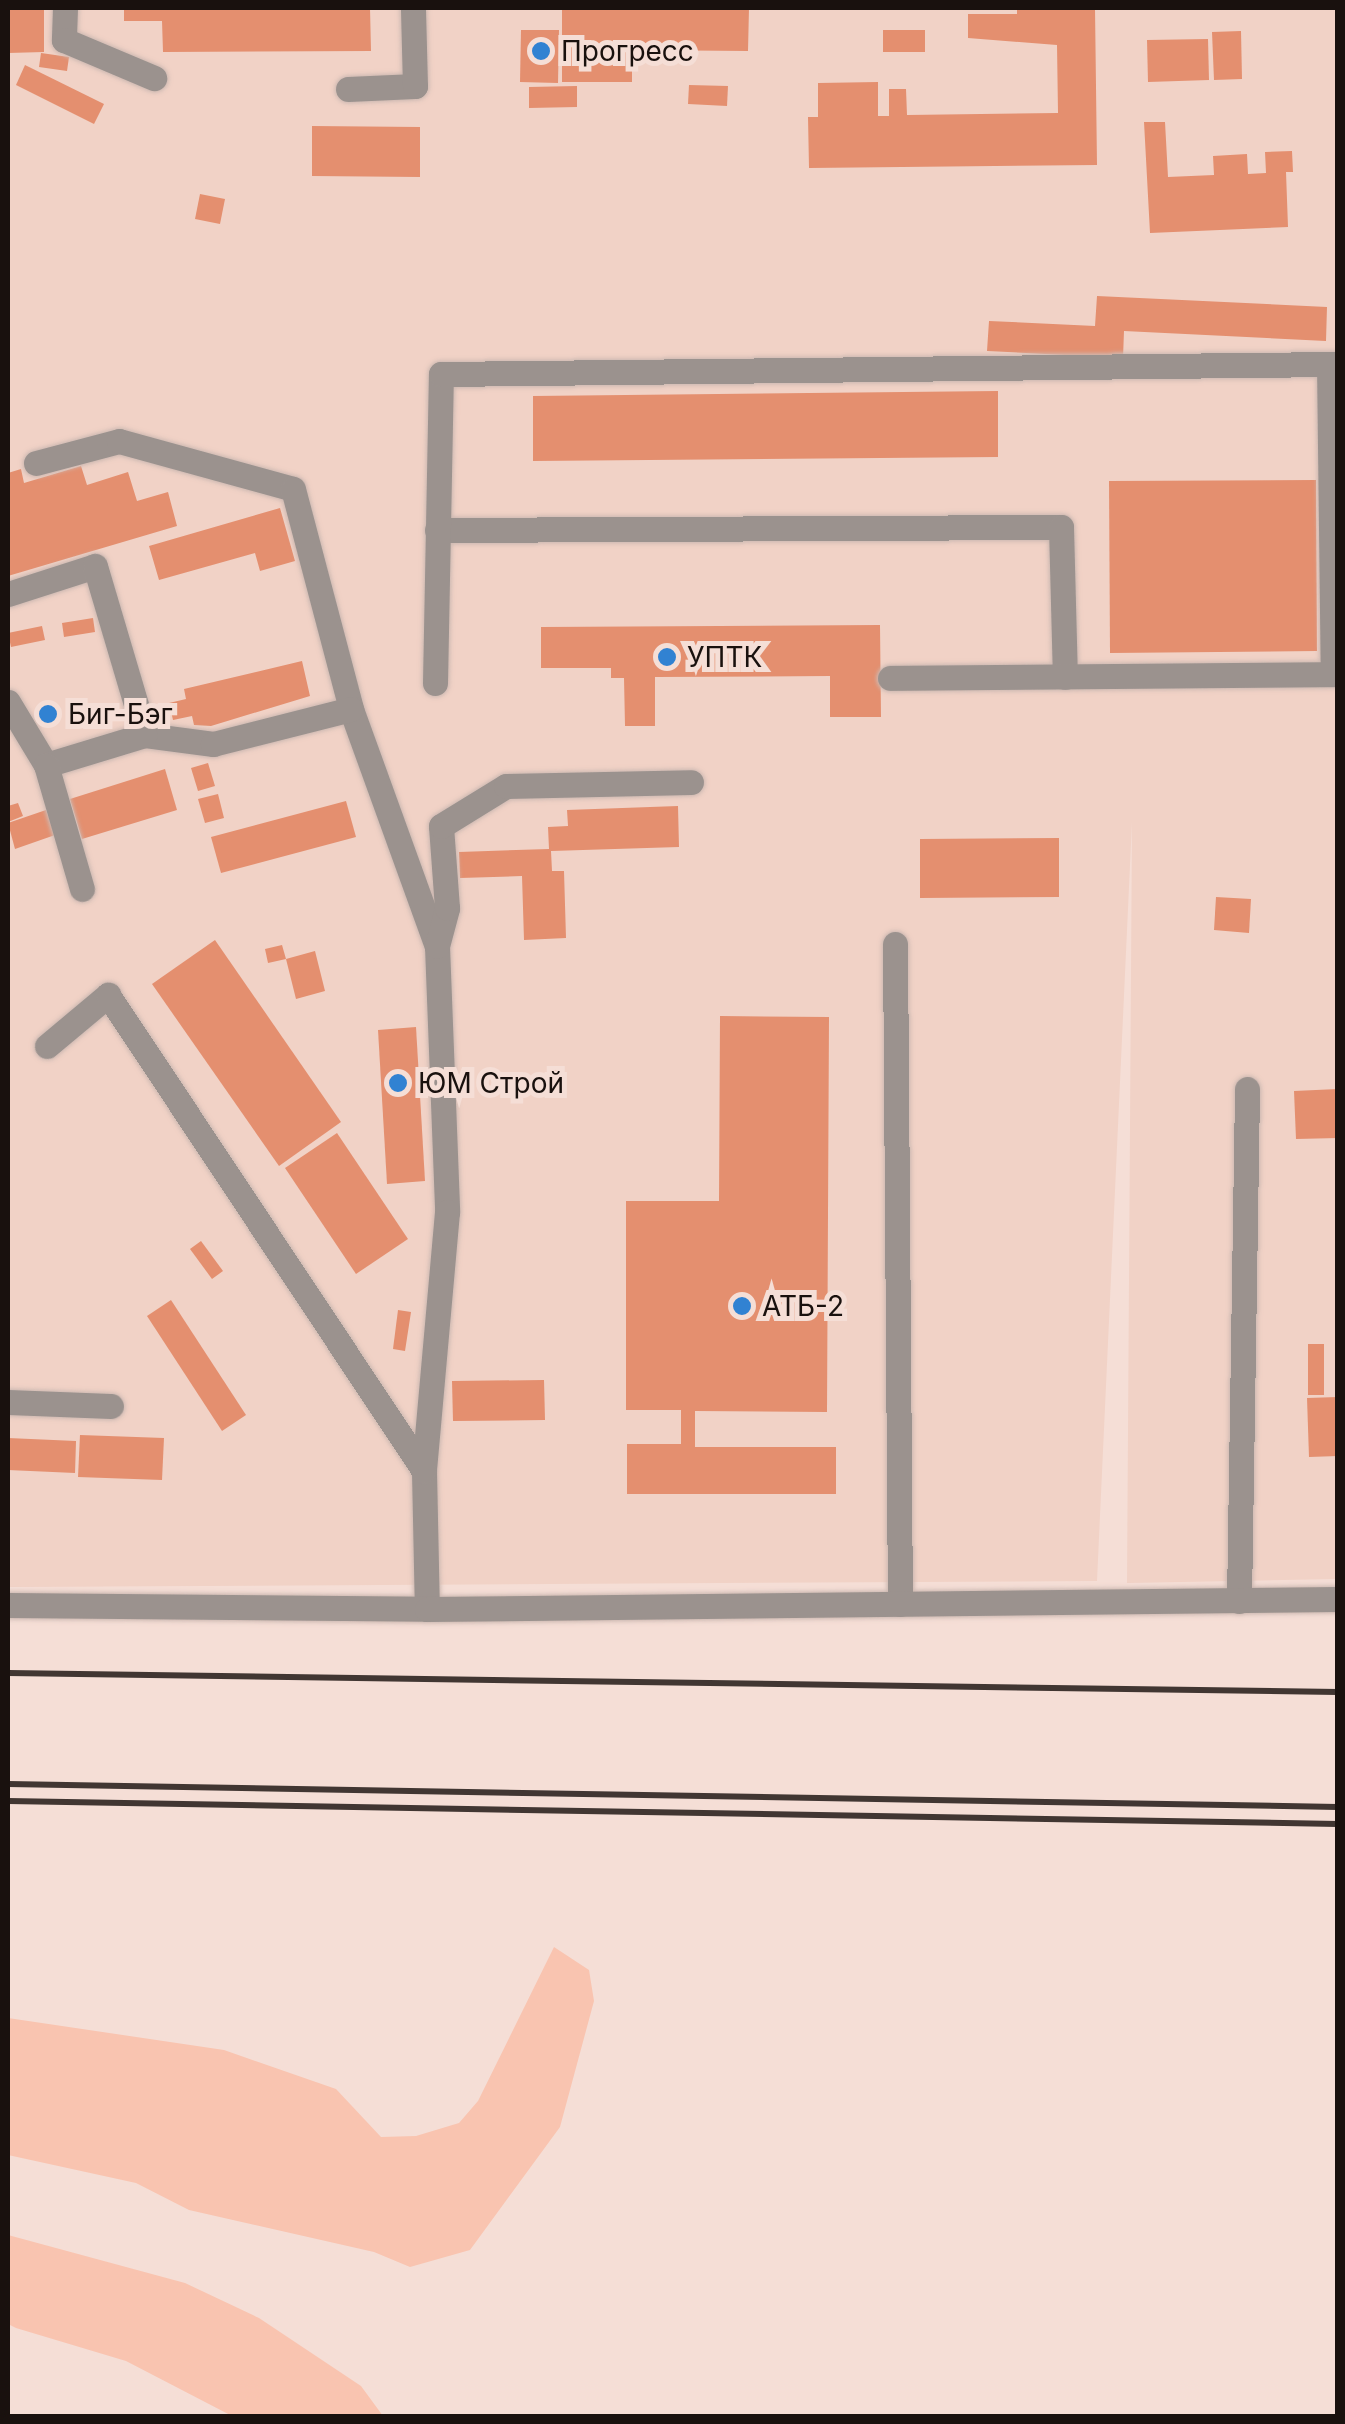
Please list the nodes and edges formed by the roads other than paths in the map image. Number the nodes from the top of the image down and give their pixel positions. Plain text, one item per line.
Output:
1 (65, 8) edge
2 (413, 8) edge
3 (154, 78) dead end
4 (348, 89) dead end
5 (1333, 364) edge
6 (36, 462) dead end
7 (437, 530) junction
8 (8, 594) edge
9 (1335, 674) edge
10 (1065, 677) junction
11 (890, 678) dead end
12 (436, 684) dead end
13 (8, 702) edge
14 (351, 710) junction
15 (145, 735) junction
16 (46, 764) junction
17 (691, 782) dead end
18 (82, 889) dead end
19 (895, 944) dead end
20 (437, 946) junction
21 (47, 1046) dead end
22 (1247, 1089) dead end
23 (8, 1402) edge
24 (111, 1406) dead end
25 (424, 1471) junction
26 (1239, 1600) junction
27 (1338, 1600) edge
28 (900, 1604) junction
29 (8, 1605) edge
30 (427, 1608) junction

1 - 3 street
2 - 4 street
5 - 7 street
5 - 9 street
6 - 14 street
7 - 10 street
7 - 12 street
8 - 15 street
9 - 10 street
10 - 11 street
13 - 16 street
14 - 15 street
14 - 20 street
15 - 16 street
16 - 18 street
17 - 20 street
19 - 28 street
20 - 25 street
21 - 25 street
22 - 26 street
23 - 24 street
25 - 30 street
26 - 27 street
26 - 28 street
28 - 30 street
29 - 30 street

